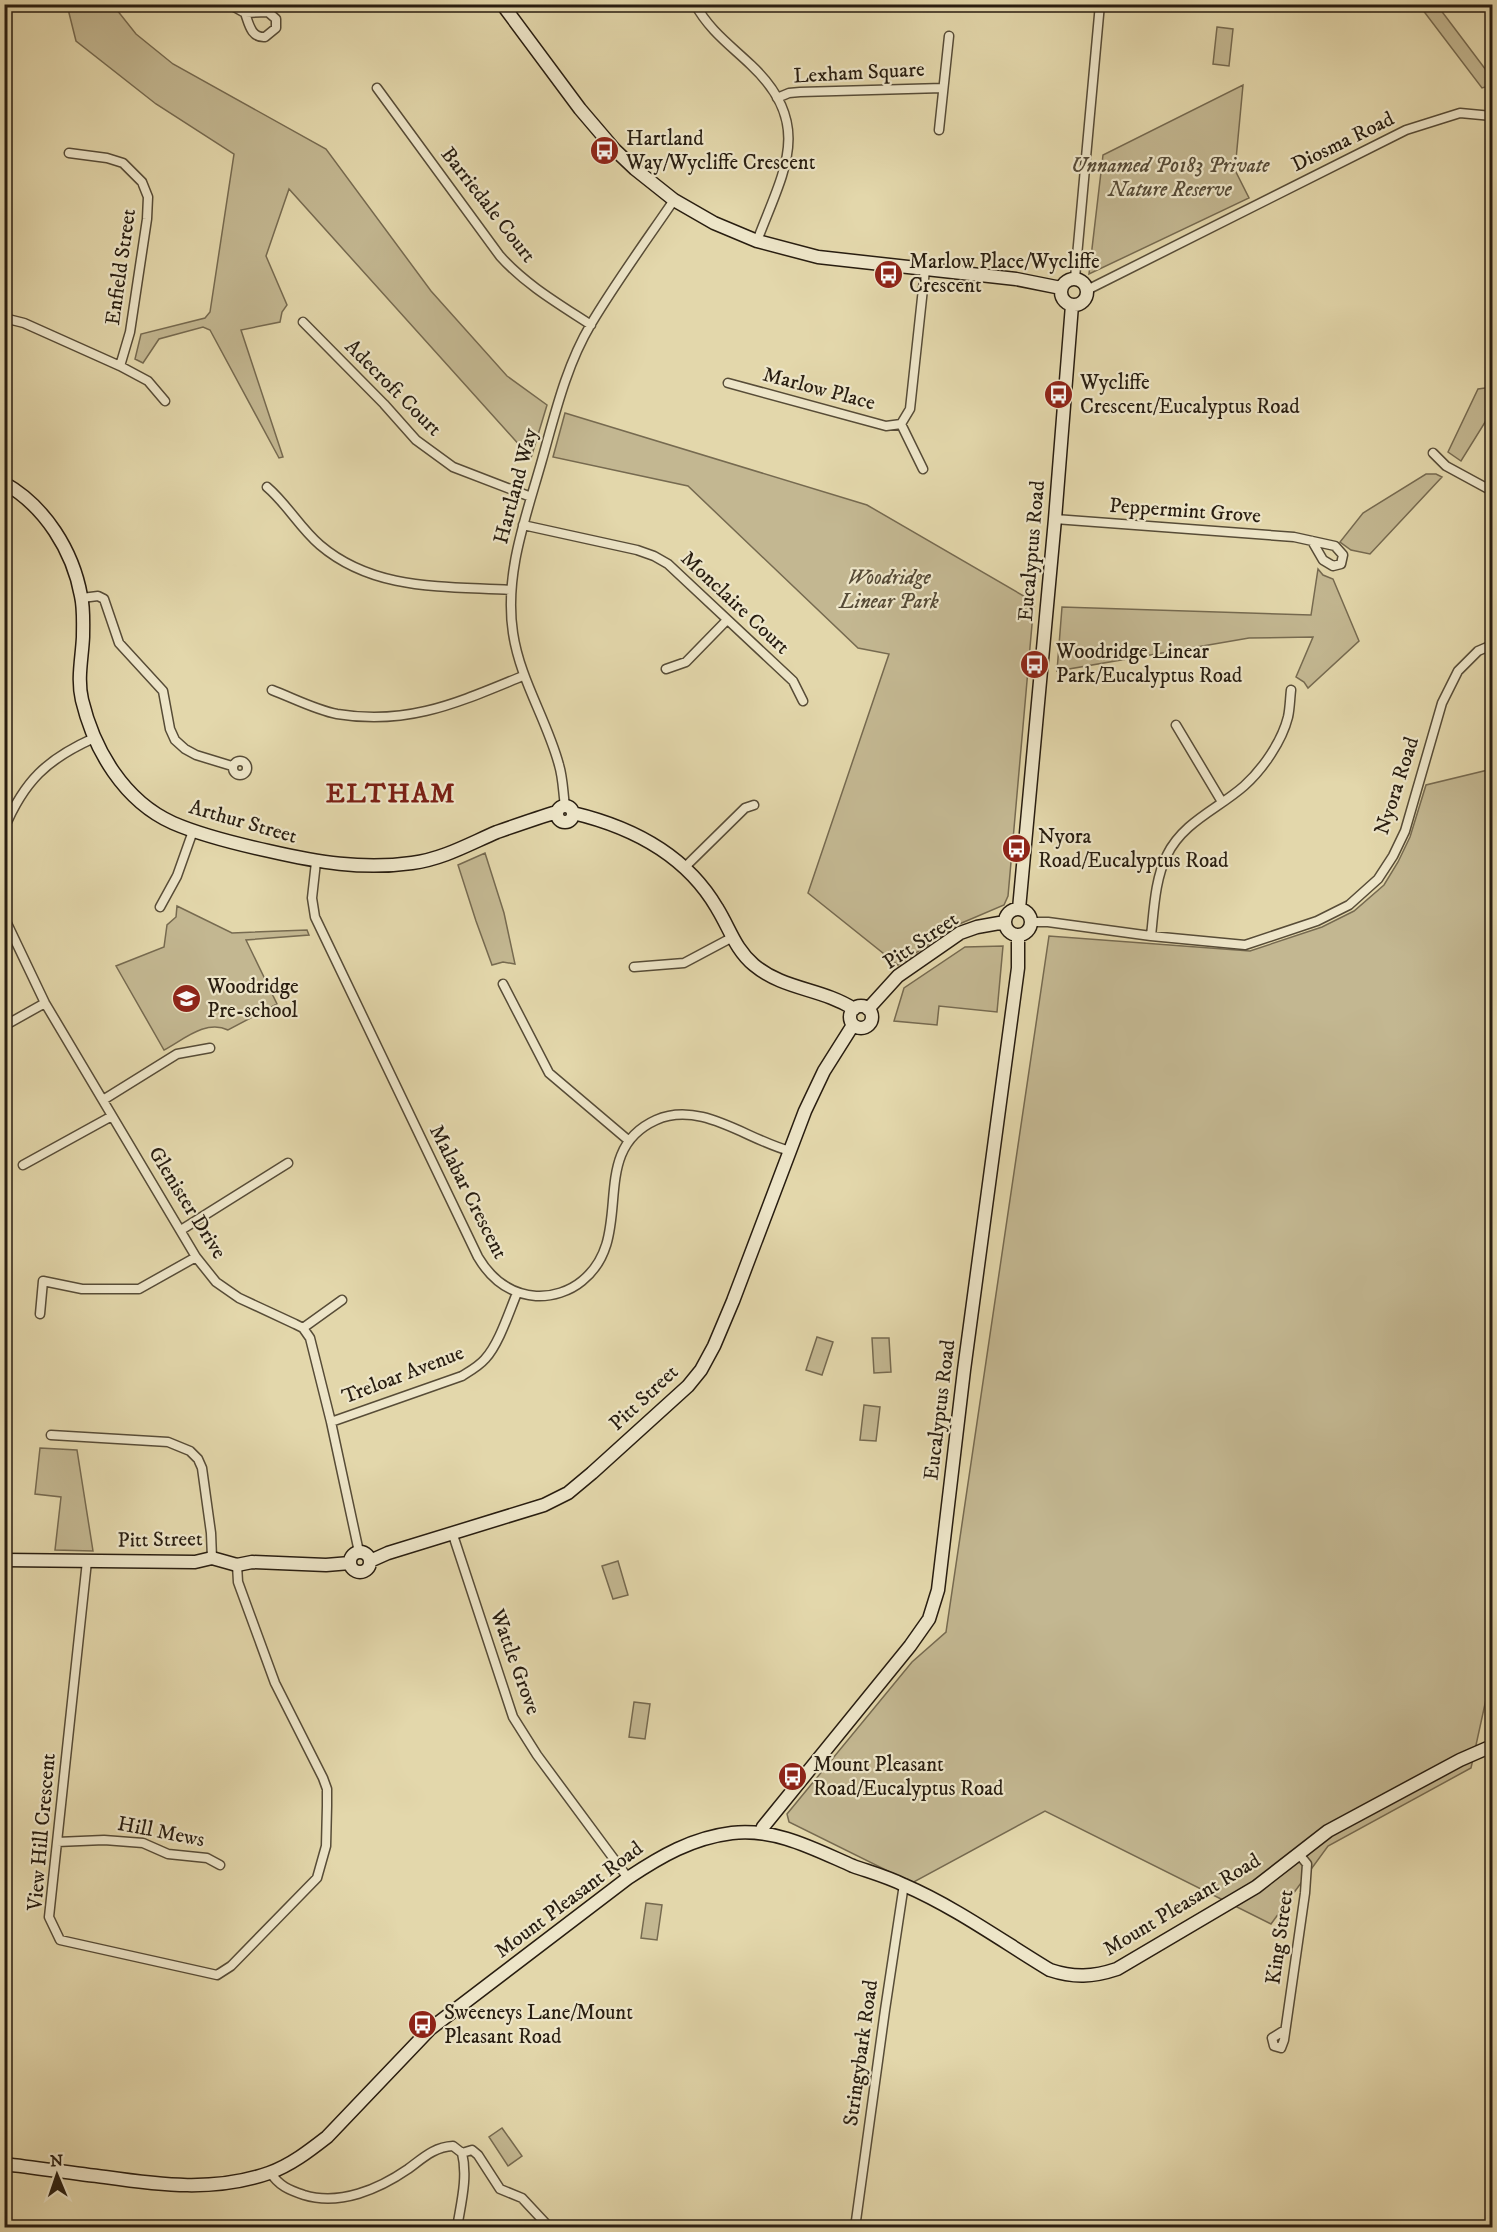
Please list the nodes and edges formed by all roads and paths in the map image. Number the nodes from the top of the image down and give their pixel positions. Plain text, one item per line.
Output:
1 (229, 4) edge
2 (502, 4) edge
3 (695, 4) edge
4 (1100, 4) edge
5 (245, 13) dead end
6 (949, 36) dead end
7 (377, 88) dead end
8 (944, 88) junction
9 (777, 98) junction
10 (1492, 116) edge
11 (939, 130) dead end
12 (69, 153) dead end
13 (674, 200) junction
14 (757, 241) junction
15 (925, 270) junction
16 (1075, 278) junction
17 (1061, 288) junction
18 (1087, 290) junction
19 (1072, 305) junction
20 (4, 318) edge
21 (303, 322) dead end
22 (591, 325) junction
23 (120, 366) junction
24 (728, 383) dead end
25 (165, 401) dead end
26 (901, 424) junction
27 (1433, 453) dead end
28 (923, 469) dead end
29 (4, 483) edge
30 (267, 488) dead end
31 (1492, 491) edge
32 (531, 497) junction
33 (1055, 519) junction
34 (523, 525) junction
35 (1312, 541) dead end
36 (510, 590) junction
37 (82, 598) junction
38 (727, 620) junction
39 (1492, 645) edge
40 (666, 669) dead end
41 (523, 676) junction
42 (272, 690) dead end
43 (1291, 690) dead end
44 (803, 701) dead end
45 (1176, 725) dead end
46 (94, 738) junction
47 (232, 765) dead end
48 (1222, 802) junction
49 (754, 805) dead end
50 (565, 814) junction
51 (4, 829) edge
52 (193, 831) junction
53 (316, 862) junction
54 (685, 867) junction
55 (160, 907) dead end
56 (1019, 909) junction
57 (4, 917) edge
58 (1005, 922) junction
59 (1032, 922) junction
60 (1018, 935) junction
61 (1151, 936) junction
62 (731, 938) junction
63 (634, 967) dead end
64 (503, 984) dead end
65 (45, 1003) junction
66 (854, 1009) junction
67 (868, 1009) junction
68 (853, 1025) junction
69 (4, 1026) edge
70 (210, 1048) dead end
71 (103, 1100) junction
72 (112, 1116) junction
73 (628, 1140) junction
74 (790, 1151) junction
75 (288, 1162) dead end
76 (23, 1165) dead end
77 (181, 1230) junction
78 (196, 1257) junction
79 (517, 1293) junction
80 (342, 1300) dead end
81 (40, 1314) dead end
82 (303, 1328) junction
83 (331, 1422) junction
84 (51, 1435) dead end
85 (453, 1535) junction
86 (359, 1552) junction
87 (212, 1558) junction
88 (4, 1560) edge
89 (87, 1561) junction
90 (370, 1561) junction
91 (350, 1563) junction
92 (237, 1565) junction
93 (1492, 1746) edge
94 (761, 1833) junction
95 (57, 1842) junction
96 (1298, 1853) junction
97 (220, 1865) dead end
98 (628, 1878) junction
99 (904, 1884) junction
100 (1285, 2030) dead end
101 (462, 2153) junction
102 (4, 2164) edge
103 (270, 2172) junction
104 (457, 2228) edge
105 (550, 2228) edge
106 (855, 2228) edge

1 - 5 street
2 - 13 street
3 - 9 street
4 - 16 street
6 - 8 street, Lexham Square
7 - 22 street, Barriedale Court
8 - 9 street, Lexham Square
8 - 11 street, Lexham Square
9 - 14 street
10 - 18 street, Diosma Road
12 - 23 street, Enfield Street
13 - 14 street
13 - 22 street, Hartland Way
14 - 15 street
15 - 17 street
15 - 26 street, Marlow Place
16 - 17 street
16 - 18 street
17 - 19 street
18 - 19 street
19 - 33 street, Eucalyptus Road
20 - 23 street
21 - 32 street, Adecroft Court
22 - 32 street, Hartland Way
23 - 25 street
24 - 26 street, Marlow Place
26 - 28 street, Marlow Place
27 - 31 street
29 - 37 street, Arthur Street
30 - 36 street
32 - 34 street, Hartland Way
33 - 35 street, Peppermint Grove
33 - 56 street, Eucalyptus Road
34 - 36 street, Hartland Way
34 - 38 street, Monclaire Court
36 - 41 street, Hartland Way
37 - 46 street, Arthur Street
37 - 47 street
38 - 40 street
38 - 44 street, Monclaire Court
39 - 61 street, Nyora Road
41 - 42 street
41 - 50 street, Hartland Way
43 - 48 street
45 - 48 street
46 - 51 street
46 - 52 street, Arthur Street
48 - 61 street
49 - 54 street
50 - 53 street, Arthur Street
50 - 54 street, Arthur Street
52 - 53 street, Arthur Street
52 - 55 street
53 - 79 street, Malabar Crescent
54 - 62 street, Arthur Street
56 - 58 street
56 - 59 street
57 - 65 street, Glenister Drive
58 - 60 street
58 - 67 street, Pitt Street
59 - 60 street
59 - 61 street, Nyora Road
60 - 94 street, Eucalyptus Road
62 - 63 street
62 - 66 street, Arthur Street
64 - 73 street
65 - 69 street
65 - 71 street, Glenister Drive
66 - 67 street
66 - 68 street
67 - 68 street
68 - 74 street, Pitt Street
70 - 71 street
71 - 72 street, Glenister Drive
72 - 76 street
72 - 77 street, Glenister Drive
73 - 74 street
73 - 79 street
74 - 85 street, Pitt Street
75 - 77 street
77 - 78 street, Glenister Drive
78 - 81 street
78 - 82 street, Glenister Drive
79 - 83 street, Treloar Avenue
80 - 82 street
82 - 83 street
83 - 86 street
84 - 87 street
85 - 90 street, Pitt Street
85 - 98 street, Wattle Grove
86 - 90 street
86 - 91 street
87 - 89 street, Pitt Street
87 - 92 street, Pitt Street
88 - 89 street, Pitt Street
89 - 95 street, View Hill Crescent
90 - 91 street
91 - 92 street, Pitt Street
92 - 95 street, View Hill Crescent
93 - 96 street, Mount Pleasant Road
94 - 98 street, Mount Pleasant Road
94 - 99 street, Mount Pleasant Road
95 - 97 street, Hill Mews
96 - 99 street, Mount Pleasant Road
96 - 100 street, King Street
98 - 103 street, Mount Pleasant Road
99 - 106 street, Stringybark Road
101 - 103 street
101 - 104 street
101 - 105 street
102 - 103 street, Mount Pleasant Road

